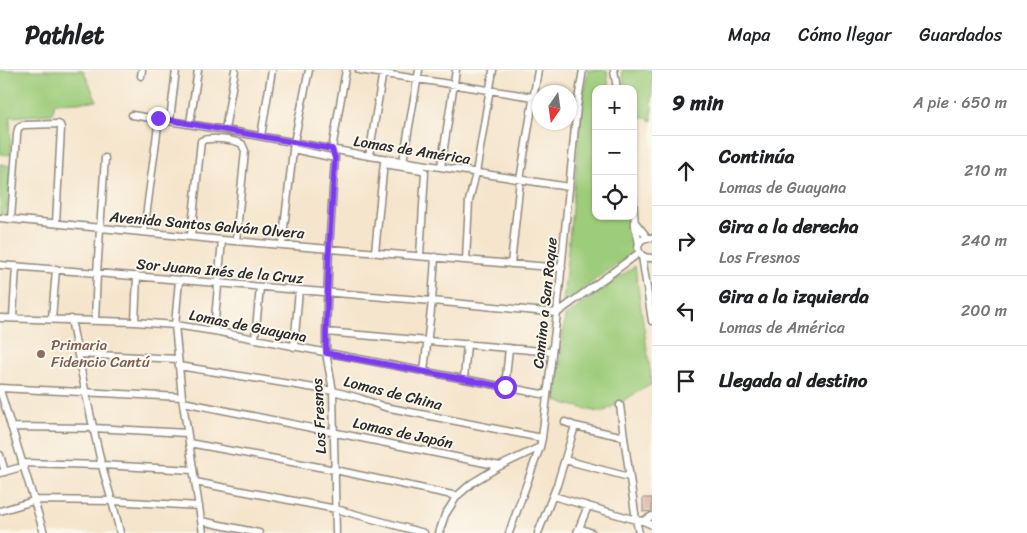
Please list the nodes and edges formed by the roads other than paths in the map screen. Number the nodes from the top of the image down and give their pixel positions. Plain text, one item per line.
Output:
1 (176, 70) edge
2 (198, 70) edge
3 (235, 70) edge
4 (272, 70) edge
5 (309, 70) edge
6 (346, 70) edge
7 (359, 70) edge
8 (419, 70) edge
9 (456, 70) edge
10 (493, 70) edge
11 (538, 70) edge
12 (582, 70) edge
13 (614, 70) edge
14 (383, 72) edge
15 (418, 79) junction
16 (454, 85) junction
17 (537, 85) edge
18 (616, 85) edge
19 (490, 90) junction
20 (532, 97) edge
21 (577, 106) edge
22 (132, 115) dead end
23 (158, 118) junction
24 (170, 120) junction
25 (532, 122) edge
26 (190, 124) junction
27 (225, 130) junction
28 (575, 130) edge
29 (261, 136) junction
30 (293, 146) junction
31 (332, 149) junction
32 (369, 156) junction
33 (105, 158) dead end
34 (335, 158) junction
35 (384, 161) junction
36 (403, 161) junction
37 (442, 167) junction
38 (476, 173) junction
39 (520, 180) junction
40 (569, 187) junction
41 (0, 218) edge
42 (11, 219) junction
43 (636, 222) joint
44 (56, 223) junction
45 (100, 228) junction
46 (144, 232) junction
47 (191, 236) junction
48 (650, 237) edge
49 (222, 240) junction
50 (236, 241) junction
51 (639, 244) junction
52 (282, 245) junction
53 (329, 249) junction
54 (375, 252) junction
55 (641, 254) junction
56 (420, 256) junction
57 (434, 257) junction
58 (652, 258) edge
59 (466, 260) junction
60 (0, 264) edge
61 (511, 264) junction
62 (16, 266) junction
63 (562, 268) junction
64 (56, 269) junction
65 (97, 273) junction
66 (137, 276) junction
67 (178, 280) junction
68 (218, 283) junction
69 (260, 287) junction
70 (299, 290) junction
71 (328, 293) junction
72 (432, 301) junction
73 (557, 312) junction
74 (13, 317) junction
75 (0, 318) edge
76 (52, 319) junction
77 (71, 320) junction
78 (94, 320) junction
79 (652, 321) edge
80 (135, 322) junction
81 (175, 325) junction
82 (214, 331) junction
83 (326, 332) junction
84 (255, 339) junction
85 (428, 341) junction
86 (467, 344) junction
87 (294, 347) junction
88 (509, 348) junction
89 (552, 352) junction
90 (326, 353) junction
91 (78, 354) junction
92 (179, 362) junction
93 (424, 372) junction
94 (464, 379) junction
95 (505, 387) junction
96 (0, 389) edge
97 (333, 391) junction
98 (85, 392) junction
99 (547, 395) junction
100 (182, 400) junction
101 (620, 405) dead end
102 (565, 422) dead end
103 (576, 426) junction
104 (11, 427) junction
105 (93, 428) junction
106 (334, 432) junction
107 (187, 433) junction
108 (624, 437) junction
109 (542, 438) junction
110 (189, 443) junction
111 (540, 447) junction
112 (0, 455) edge
113 (565, 460) junction
114 (20, 465) junction
115 (102, 465) junction
116 (500, 466) junction
117 (193, 470) junction
118 (335, 470) junction
119 (2, 472) edge
120 (629, 477) junction
121 (195, 482) junction
122 (457, 496) junction
123 (553, 496) junction
124 (32, 501) junction
125 (113, 501) junction
126 (199, 506) junction
127 (588, 506) junction
128 (336, 509) junction
129 (0, 511) edge
130 (652, 516) edge
131 (636, 520) junction
132 (643, 520) junction
133 (201, 521) junction
134 (652, 525) edge
135 (578, 531) edge
136 (44, 533) edge
137 (120, 533) edge
138 (203, 533) edge
139 (259, 533) edge
140 (336, 533) edge
141 (424, 533) edge
142 (439, 533) edge
143 (509, 533) edge
144 (538, 533) edge
145 (592, 533) edge
146 (640, 533) edge

1 - 24 street
2 - 26 street
3 - 27 street
4 - 29 street
5 - 30 street
6 - 31 street
7 - 14 street
8 - 15 street
9 - 16 street
10 - 19 street
11 - 17 street
12 - 21 street, Camino a San Roque
13 - 18 street
14 - 15 street
14 - 32 street
15 - 16 street
15 - 36 street
16 - 19 street
16 - 37 street
19 - 20 street
19 - 38 street
22 - 23 street, Lomas de América
23 - 24 street, Lomas de América
23 - 46 street
24 - 26 street, Lomas de América
25 - 39 street
26 - 27 street, Lomas de América
27 - 29 street, Lomas de América
28 - 40 street, Camino a San Roque
29 - 30 street, Lomas de América
30 - 31 street, Lomas de América
30 - 34 street
30 - 52 street
31 - 32 street, Lomas de América
31 - 34 street, Los Fresnos
32 - 35 street, Lomas de América
33 - 45 street
34 - 53 street, Los Fresnos
35 - 36 street, Lomas de América
35 - 54 street
35 - 56 street
36 - 37 street, Lomas de América
37 - 38 street, Lomas de América
38 - 39 street, Lomas de América
38 - 59 street
39 - 40 street, Lomas de América
39 - 61 street
40 - 63 street, Camino a San Roque
41 - 42 street, Avenida Santos Galván Olvera
42 - 44 street, Avenida Santos Galván Olvera
42 - 44 street
43 - 48 street
43 - 51 street
44 - 45 street, Avenida Santos Galván Olvera
45 - 46 street, Avenida Santos Galván Olvera
45 - 65 street
46 - 47 street, Avenida Santos Galván Olvera
47 - 49 street, Avenida Santos Galván Olvera
47 - 50 street
48 - 51 street
49 - 50 street, Avenida Santos Galván Olvera
49 - 68 street
50 - 52 street, Avenida Santos Galván Olvera
51 - 55 street
52 - 53 street, Avenida Santos Galván Olvera
53 - 54 street, Avenida Santos Galván Olvera
53 - 71 street, Los Fresnos
54 - 56 street, Avenida Santos Galván Olvera
55 - 58 street
55 - 73 street
55 - 79 street
56 - 57 street, Avenida Santos Galván Olvera
57 - 59 street, Avenida Santos Galván Olvera
57 - 72 street
59 - 61 street, Avenida Santos Galván Olvera
60 - 62 street, Sor Juana Inés de la Cruz
61 - 63 street, Avenida Santos Galván Olvera
62 - 64 street, Sor Juana Inés de la Cruz
62 - 74 street
63 - 73 street, Camino a San Roque
64 - 65 street, Sor Juana Inés de la Cruz
64 - 76 street
65 - 66 street, Sor Juana Inés de la Cruz
65 - 78 street
66 - 67 street, Sor Juana Inés de la Cruz
66 - 80 street
67 - 68 street, Sor Juana Inés de la Cruz
67 - 81 street
68 - 69 street, Sor Juana Inés de la Cruz
68 - 82 street
69 - 70 street, Sor Juana Inés de la Cruz
69 - 84 street
70 - 71 street, Sor Juana Inés de la Cruz
70 - 87 street
71 - 72 street, Sor Juana Inés de la Cruz
71 - 83 street, Los Fresnos
72 - 73 street, Sor Juana Inés de la Cruz
72 - 85 street
73 - 89 street, Camino a San Roque
74 - 75 street, Lomas de Guayana
74 - 76 street, Lomas de Guayana
76 - 77 street, Lomas de Guayana
77 - 78 street, Lomas de Guayana
77 - 91 street
78 - 80 street, Lomas de Guayana
80 - 81 street, Lomas de Guayana
81 - 82 street, Lomas de Guayana
81 - 92 street
82 - 84 street, Lomas de Guayana
83 - 85 street
83 - 90 street, Los Fresnos
84 - 87 street, Lomas de Guayana
85 - 86 street
85 - 93 street
86 - 88 street
86 - 94 street
87 - 90 street, Lomas de Guayana
88 - 89 street
88 - 95 street
89 - 99 street, Camino a San Roque
90 - 93 street, Lomas de Guayana
90 - 97 street, Los Fresnos
91 - 92 street, Lomas de China
91 - 98 street
92 - 97 street, Lomas de China
92 - 100 street
93 - 94 street, Lomas de Guayana
94 - 95 street, Lomas de Guayana
95 - 99 street, Lomas de Guayana
96 - 98 street, Lomas de Japón
96 - 104 street
97 - 106 street, Los Fresnos
97 - 109 street, Lomas de China
98 - 100 street, Lomas de Japón
98 - 105 street
99 - 109 street, Camino a San Roque
100 - 106 street, Lomas de Japón
100 - 107 street
101 - 108 street
102 - 103 street
103 - 108 street
103 - 113 street
104 - 105 street
104 - 114 street
105 - 107 street
105 - 115 street
106 - 116 street, Lomas de Japón
106 - 118 street, Los Fresnos
107 - 110 street
108 - 120 street
109 - 111 street, Camino a San Roque
110 - 117 street
110 - 118 street
111 - 116 street
111 - 143 street, Camino a San Roque
112 - 119 street
113 - 120 street
113 - 123 street
114 - 115 street
114 - 119 street
114 - 124 street
115 - 117 street
115 - 125 street
116 - 122 street
117 - 121 street
118 - 122 street
118 - 128 street, Los Fresnos
120 - 131 street
121 - 126 street
121 - 128 street
122 - 142 street
123 - 127 street
123 - 144 street
124 - 125 street
124 - 129 street
124 - 136 street
125 - 126 street
125 - 137 street
126 - 133 street
127 - 131 street
127 - 135 street
128 - 140 street, Los Fresnos
128 - 141 street
130 - 132 street
131 - 132 street
131 - 146 street
132 - 134 street
133 - 138 street
133 - 139 street
135 - 145 street

